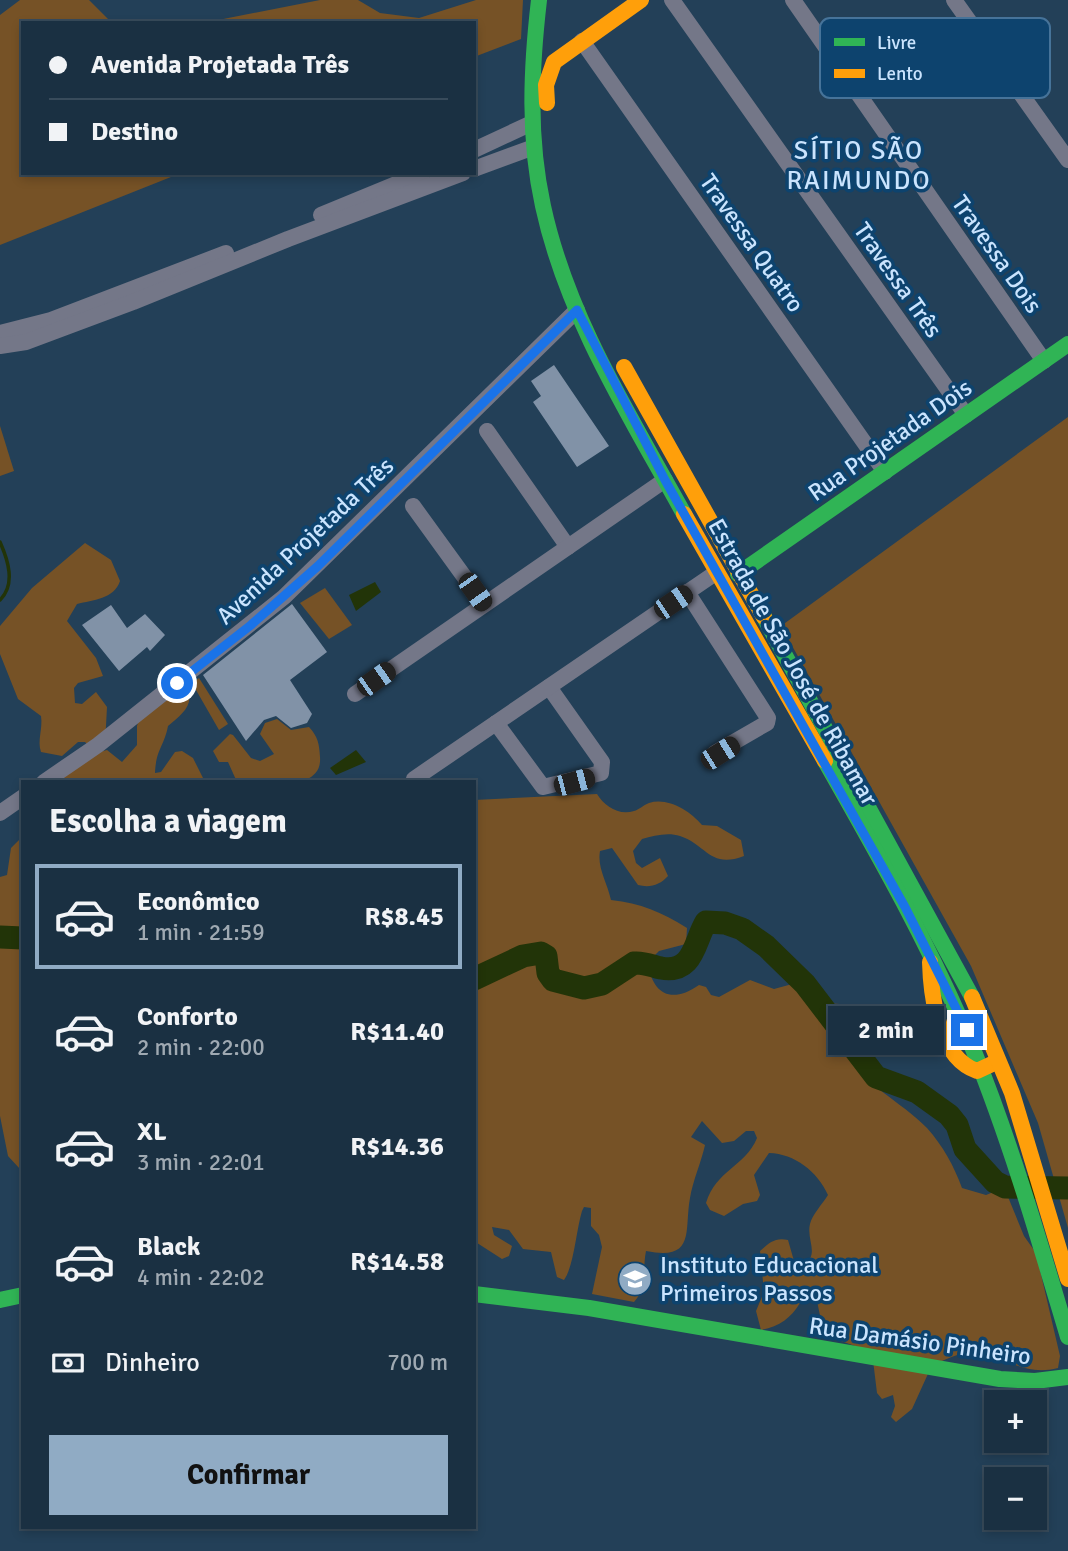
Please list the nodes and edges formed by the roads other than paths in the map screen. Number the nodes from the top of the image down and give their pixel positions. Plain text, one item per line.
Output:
1 (539, 0) edge
2 (552, 0) edge
3 (641, 0) edge
4 (672, 0) edge
5 (793, 0) edge
6 (954, 0) edge
7 (967, 18) edge
8 (820, 39) edge
9 (583, 41) junction
10 (566, 53) junction
11 (861, 98) edge
12 (1024, 98) edge
13 (532, 123) junction
14 (534, 147) junction
15 (476, 149) edge
16 (1068, 160) edge
17 (476, 168) edge
18 (450, 175) edge
19 (418, 180) edge
20 (155, 287) junction
21 (577, 310) junction
22 (604, 331) dead end
23 (0, 332) edge
24 (1068, 344) edge
25 (0, 346) edge
26 (616, 352) dead end
27 (1044, 361) junction
28 (966, 415) junction
29 (488, 431) dead end
30 (885, 472) junction
31 (665, 480) junction
32 (413, 506) dead end
33 (568, 547) junction
34 (717, 572) junction
35 (738, 574) junction
36 (687, 592) junction
37 (484, 604) junction
38 (549, 687) junction
39 (355, 694) dead end
40 (496, 723) junction
41 (715, 753) dead end
42 (414, 779) dead end
43 (47, 780) edge
44 (21, 798) edge
45 (0, 813) edge
46 (930, 954) junction
47 (997, 1058) junction
48 (984, 1070) junction
49 (1068, 1279) edge
50 (0, 1289) edge
51 (476, 1294) edge
52 (20, 1296) edge
53 (0, 1300) edge
54 (1068, 1337) edge
55 (1068, 1377) edge

1 - 13 main road, Estrada de São José de Ribamar
2 - 10 main road
3 - 9 main road
4 - 28 street, Travessa Três
5 - 8 street, Travessa Dois
6 - 7 street
9 - 10 main road
9 - 30 street, Travessa Quatro
10 - 22 main road
11 - 27 street, Travessa Dois
12 - 16 street
13 - 14 main road, Estrada de São José de Ribamar
13 - 15 street
14 - 17 street
14 - 21 main road, Estrada de São José de Ribamar
18 - 19 street
19 - 20 street
20 - 23 street
20 - 25 street
21 - 31 main road, Estrada de São José de Ribamar
21 - 43 street, Avenida Projetada Três
24 - 27 main road, Rua Projetada Dois
26 - 35 main road, Estrada de São José de Ribamar
27 - 28 main road, Rua Projetada Dois
28 - 30 main road, Rua Projetada Dois
29 - 33 street
30 - 35 main road, Rua Projetada Dois
31 - 33 street
31 - 34 main road, Estrada de São José de Ribamar
32 - 37 street
33 - 37 street
34 - 36 street
34 - 46 main road, Estrada de São José de Ribamar
35 - 47 main road, Estrada de São José de Ribamar
36 - 38 street
36 - 41 street
37 - 39 street
38 - 40 street
38 - 40 street
40 - 42 street
44 - 45 street
46 - 48 main road, Estrada de São José de Ribamar
46 - 48 main road
47 - 48 main road
47 - 49 main road, Estrada de São José de Ribamar
48 - 54 main road, Estrada de São José de Ribamar
50 - 52 street
51 - 55 main road, Rua Damásio Pinheiro
52 - 53 main road

